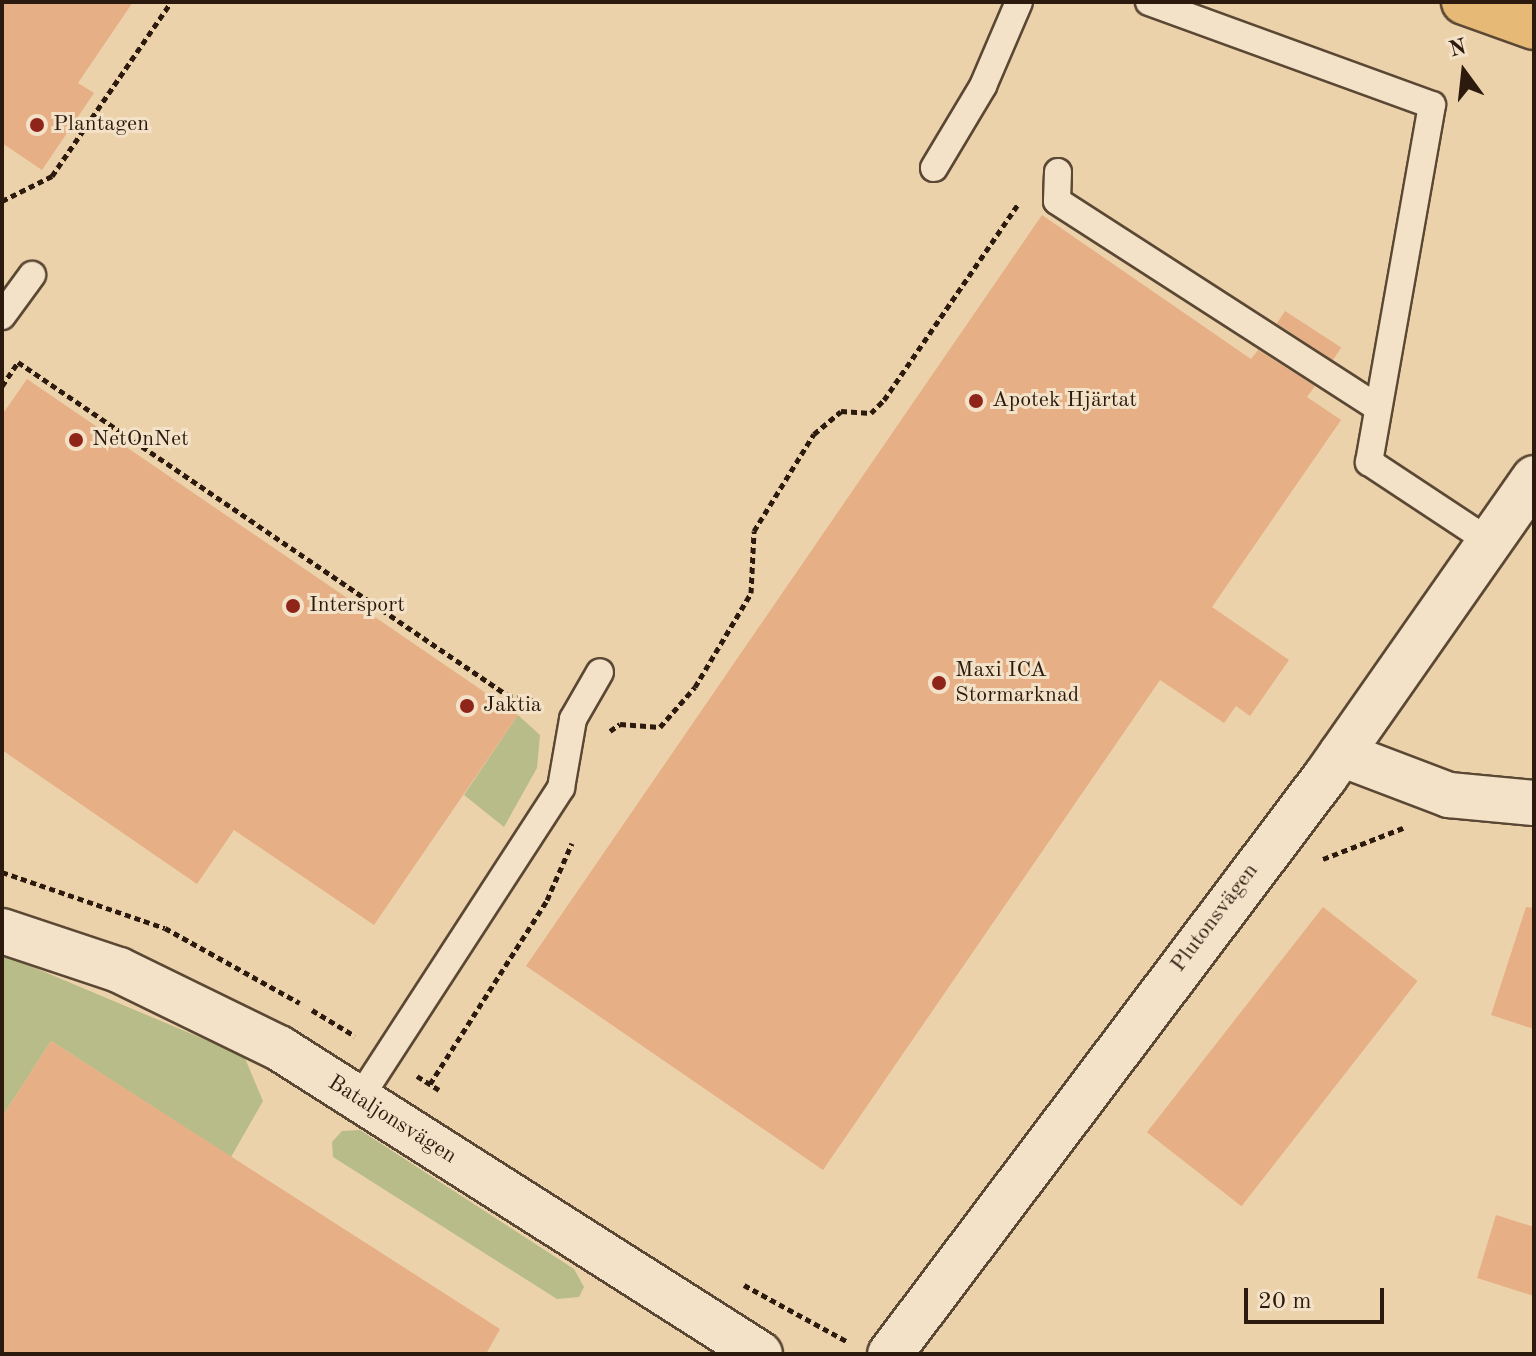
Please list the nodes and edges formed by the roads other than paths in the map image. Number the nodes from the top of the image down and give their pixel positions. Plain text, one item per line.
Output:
1 (1019, 2) edge
2 (1149, 2) edge
3 (1464, 2) edge
4 (1534, 27) edge
5 (934, 168) dead end
6 (1058, 172) road end
7 (32, 275) dead end
8 (2, 316) edge
9 (1378, 408) junction
10 (1534, 478) edge
11 (1490, 542) junction
12 (600, 672) dead end
13 (1341, 754) junction
14 (1534, 803) edge
15 (2, 931) edge
16 (359, 1099) junction
17 (760, 1354) edge
18 (890, 1354) edge

1 - 5 lane
2 - 9 lane
3 - 4 highway
6 - 9 lane
7 - 8 lane
9 - 11 lane
10 - 11 street, Plutonsvägen
11 - 13 street, Plutonsvägen
12 - 16 lane
13 - 14 street
13 - 18 street, Plutonsvägen
15 - 16 street, Bataljonsvägen
16 - 17 street, Bataljonsvägen

